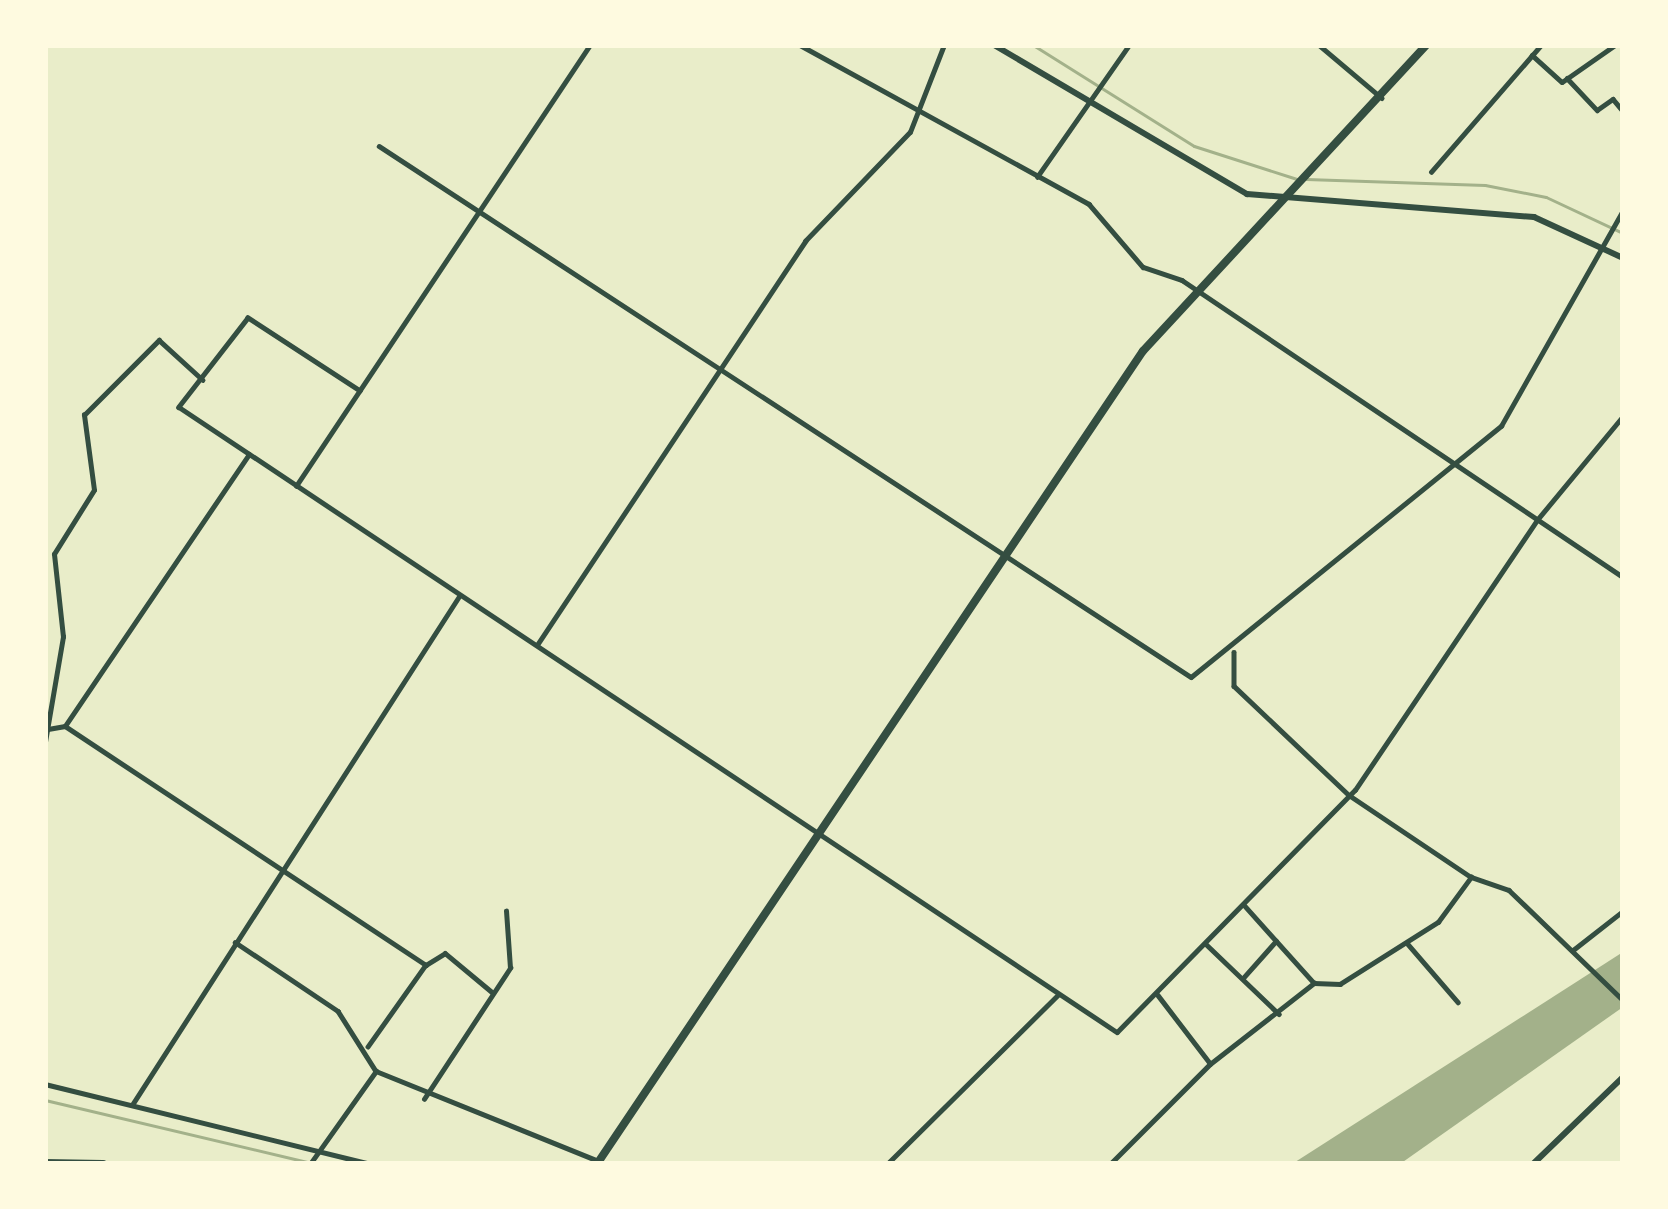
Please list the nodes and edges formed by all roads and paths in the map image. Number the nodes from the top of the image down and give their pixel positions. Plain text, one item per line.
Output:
1 (590, 45) edge
2 (800, 45) edge
3 (944, 45) edge
4 (994, 45) edge
5 (1129, 45) edge
6 (1319, 45) edge
7 (1426, 45) edge
8 (1541, 45) edge
9 (1616, 45) edge
10 (1532, 55) junction
11 (1568, 78) junction
12 (1382, 98) junction
13 (1088, 105) junction
14 (1623, 110) edge
15 (920, 116) junction
16 (379, 146) dead end
17 (1431, 172) dead end
18 (1037, 177) junction
19 (1291, 201) junction
20 (479, 211) junction
21 (1622, 213) edge
22 (1608, 247) junction
23 (1623, 259) edge
24 (1199, 293) junction
25 (721, 371) junction
26 (202, 380) junction
27 (360, 392) junction
28 (1623, 416) edge
29 (249, 454) junction
30 (1456, 466) junction
31 (296, 486) junction
32 (1537, 520) junction
33 (1005, 558) junction
34 (1623, 577) edge
35 (458, 598) junction
36 (537, 645) junction
37 (1234, 652) junction
38 (65, 726) junction
39 (48, 729) edge
40 (45, 742) edge
41 (1349, 795) junction
42 (821, 835) junction
43 (283, 869) junction
44 (1471, 877) junction
45 (1243, 904) junction
46 (506, 911) dead end
47 (1623, 911) edge
48 (1276, 941) junction
49 (235, 942) junction
50 (1407, 943) junction
51 (1207, 944) junction
52 (1573, 950) junction
53 (426, 964) junction
54 (1242, 979) junction
55 (1314, 983) junction
56 (492, 992) junction
57 (1059, 994) junction
58 (1157, 995) junction
59 (1623, 1000) edge
60 (1458, 1002) dead end
61 (1279, 1013) junction
62 (368, 1047) junction
63 (1210, 1064) junction
64 (376, 1071) junction
65 (1623, 1077) edge
66 (45, 1084) edge
67 (424, 1099) junction
68 (132, 1105) junction
69 (316, 1151) junction
70 (45, 1162) edge
71 (601, 1163) edge
72 (103, 1164) edge
73 (310, 1164) edge
74 (370, 1164) edge
75 (887, 1164) edge
76 (1110, 1164) edge
77 (1533, 1164) edge

1 - 20 street
2 - 15 street
3 - 15 street
4 - 13 street
5 - 13 street
6 - 12 street
7 - 12 main road
8 - 10 street
9 - 11 street
10 - 11 street
10 - 17 street
11 - 14 street
12 - 19 main road
13 - 18 street
13 - 19 street
15 - 18 street
15 - 25 street
16 - 20 street
18 - 24 street
19 - 22 street
19 - 24 main road
20 - 25 street
20 - 27 street
21 - 22 street
22 - 23 street
22 - 30 street
24 - 30 street
24 - 33 main road
25 - 33 street
25 - 36 street
26 - 27 street
26 - 29 street
26 - 39 street
27 - 31 street
28 - 32 street
29 - 31 street
29 - 38 street
30 - 32 street
30 - 37 street
31 - 35 street
32 - 34 street
32 - 41 street
33 - 37 street
33 - 42 main road
35 - 36 street
35 - 43 street
36 - 42 street
37 - 41 street
38 - 39 street
38 - 43 street
39 - 40 street
41 - 44 street
41 - 45 street
42 - 57 street
42 - 71 main road
43 - 49 street
43 - 53 street
44 - 50 street
44 - 52 street
45 - 48 street
45 - 51 street
46 - 56 street
47 - 52 street
48 - 54 street
48 - 55 street
49 - 62 street
49 - 68 street
50 - 55 street
50 - 60 street
51 - 54 street
51 - 58 street
52 - 59 street
53 - 56 street
53 - 62 street
54 - 61 street
55 - 61 street
56 - 67 street
57 - 58 street
57 - 75 street
58 - 63 street
61 - 63 street
62 - 64 street
63 - 76 street
64 - 67 street
64 - 69 street
65 - 77 street
66 - 68 street
67 - 71 street
68 - 69 street
69 - 73 street
69 - 74 street
70 - 72 main road

